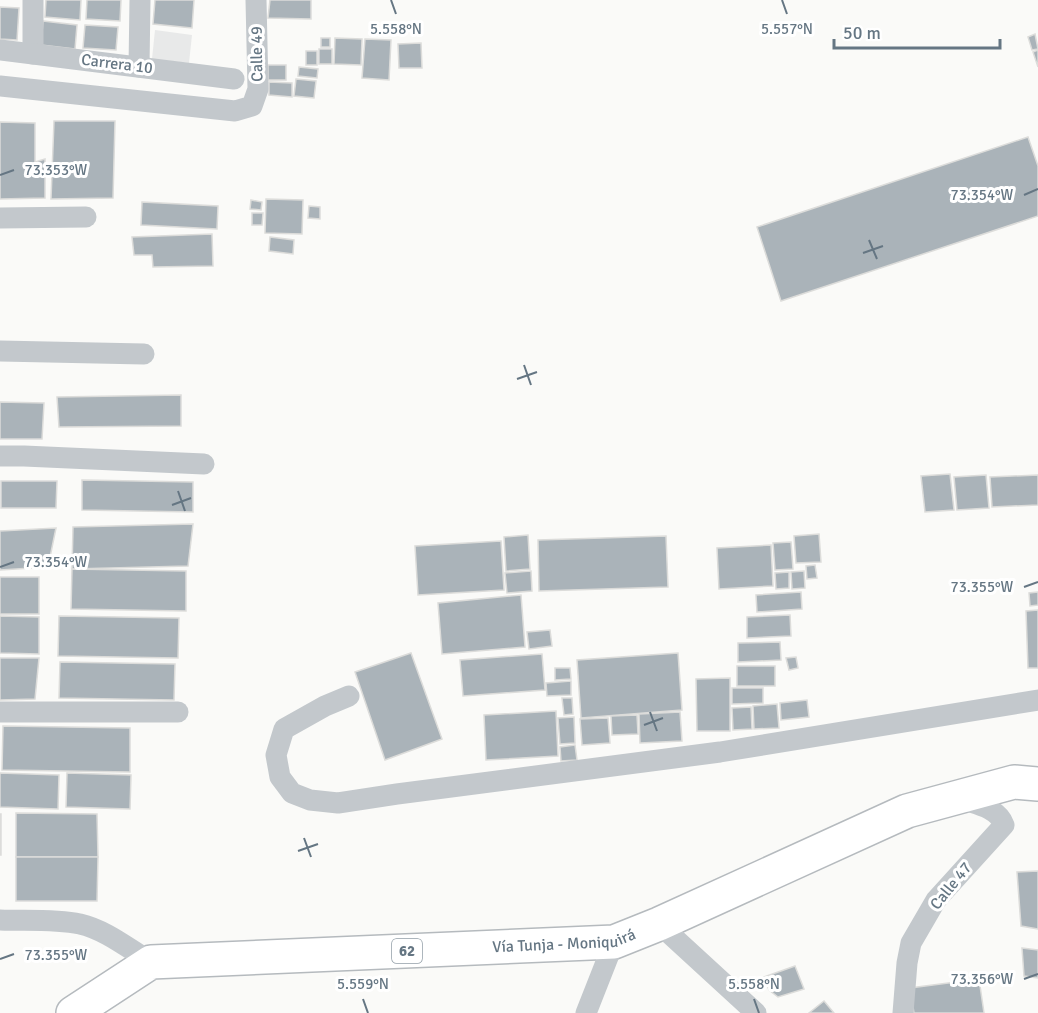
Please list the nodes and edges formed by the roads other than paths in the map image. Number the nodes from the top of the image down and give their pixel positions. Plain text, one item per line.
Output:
1 (33, 0) edge
2 (140, 0) edge
3 (256, 0) edge
4 (0, 50) edge
5 (33, 54) junction
6 (139, 67) junction
7 (234, 79) dead end
8 (0, 86) edge
9 (86, 217) dead end
10 (0, 218) edge
11 (0, 351) edge
12 (144, 354) dead end
13 (0, 456) edge
14 (204, 464) dead end
15 (349, 696) dead end
16 (1038, 700) edge
17 (0, 712) edge
18 (178, 712) dead end
19 (1038, 784) edge
20 (956, 798) junction
21 (0, 920) edge
22 (659, 924) junction
23 (614, 942) junction
24 (151, 962) junction
25 (73, 1013) edge
26 (586, 1013) edge
27 (756, 1013) edge
28 (903, 1013) edge

1 - 5 street
2 - 6 street
3 - 8 street, Calle 49
4 - 5 street, Carrera 10
5 - 6 street, Carrera 10
6 - 7 street, Carrera 10
9 - 10 street
11 - 12 street
13 - 14 street
15 - 16 street
17 - 18 street
19 - 20 main road, Vía Tunja - Moniquirá / 62
20 - 22 main road, Vía Tunja - Moniquirá / 62
20 - 28 street, Calle 47
21 - 24 street
22 - 23 main road, Vía Tunja - Moniquirá / 62
22 - 27 street
23 - 24 main road, Vía Tunja - Moniquirá / 62
23 - 26 street
24 - 25 main road

